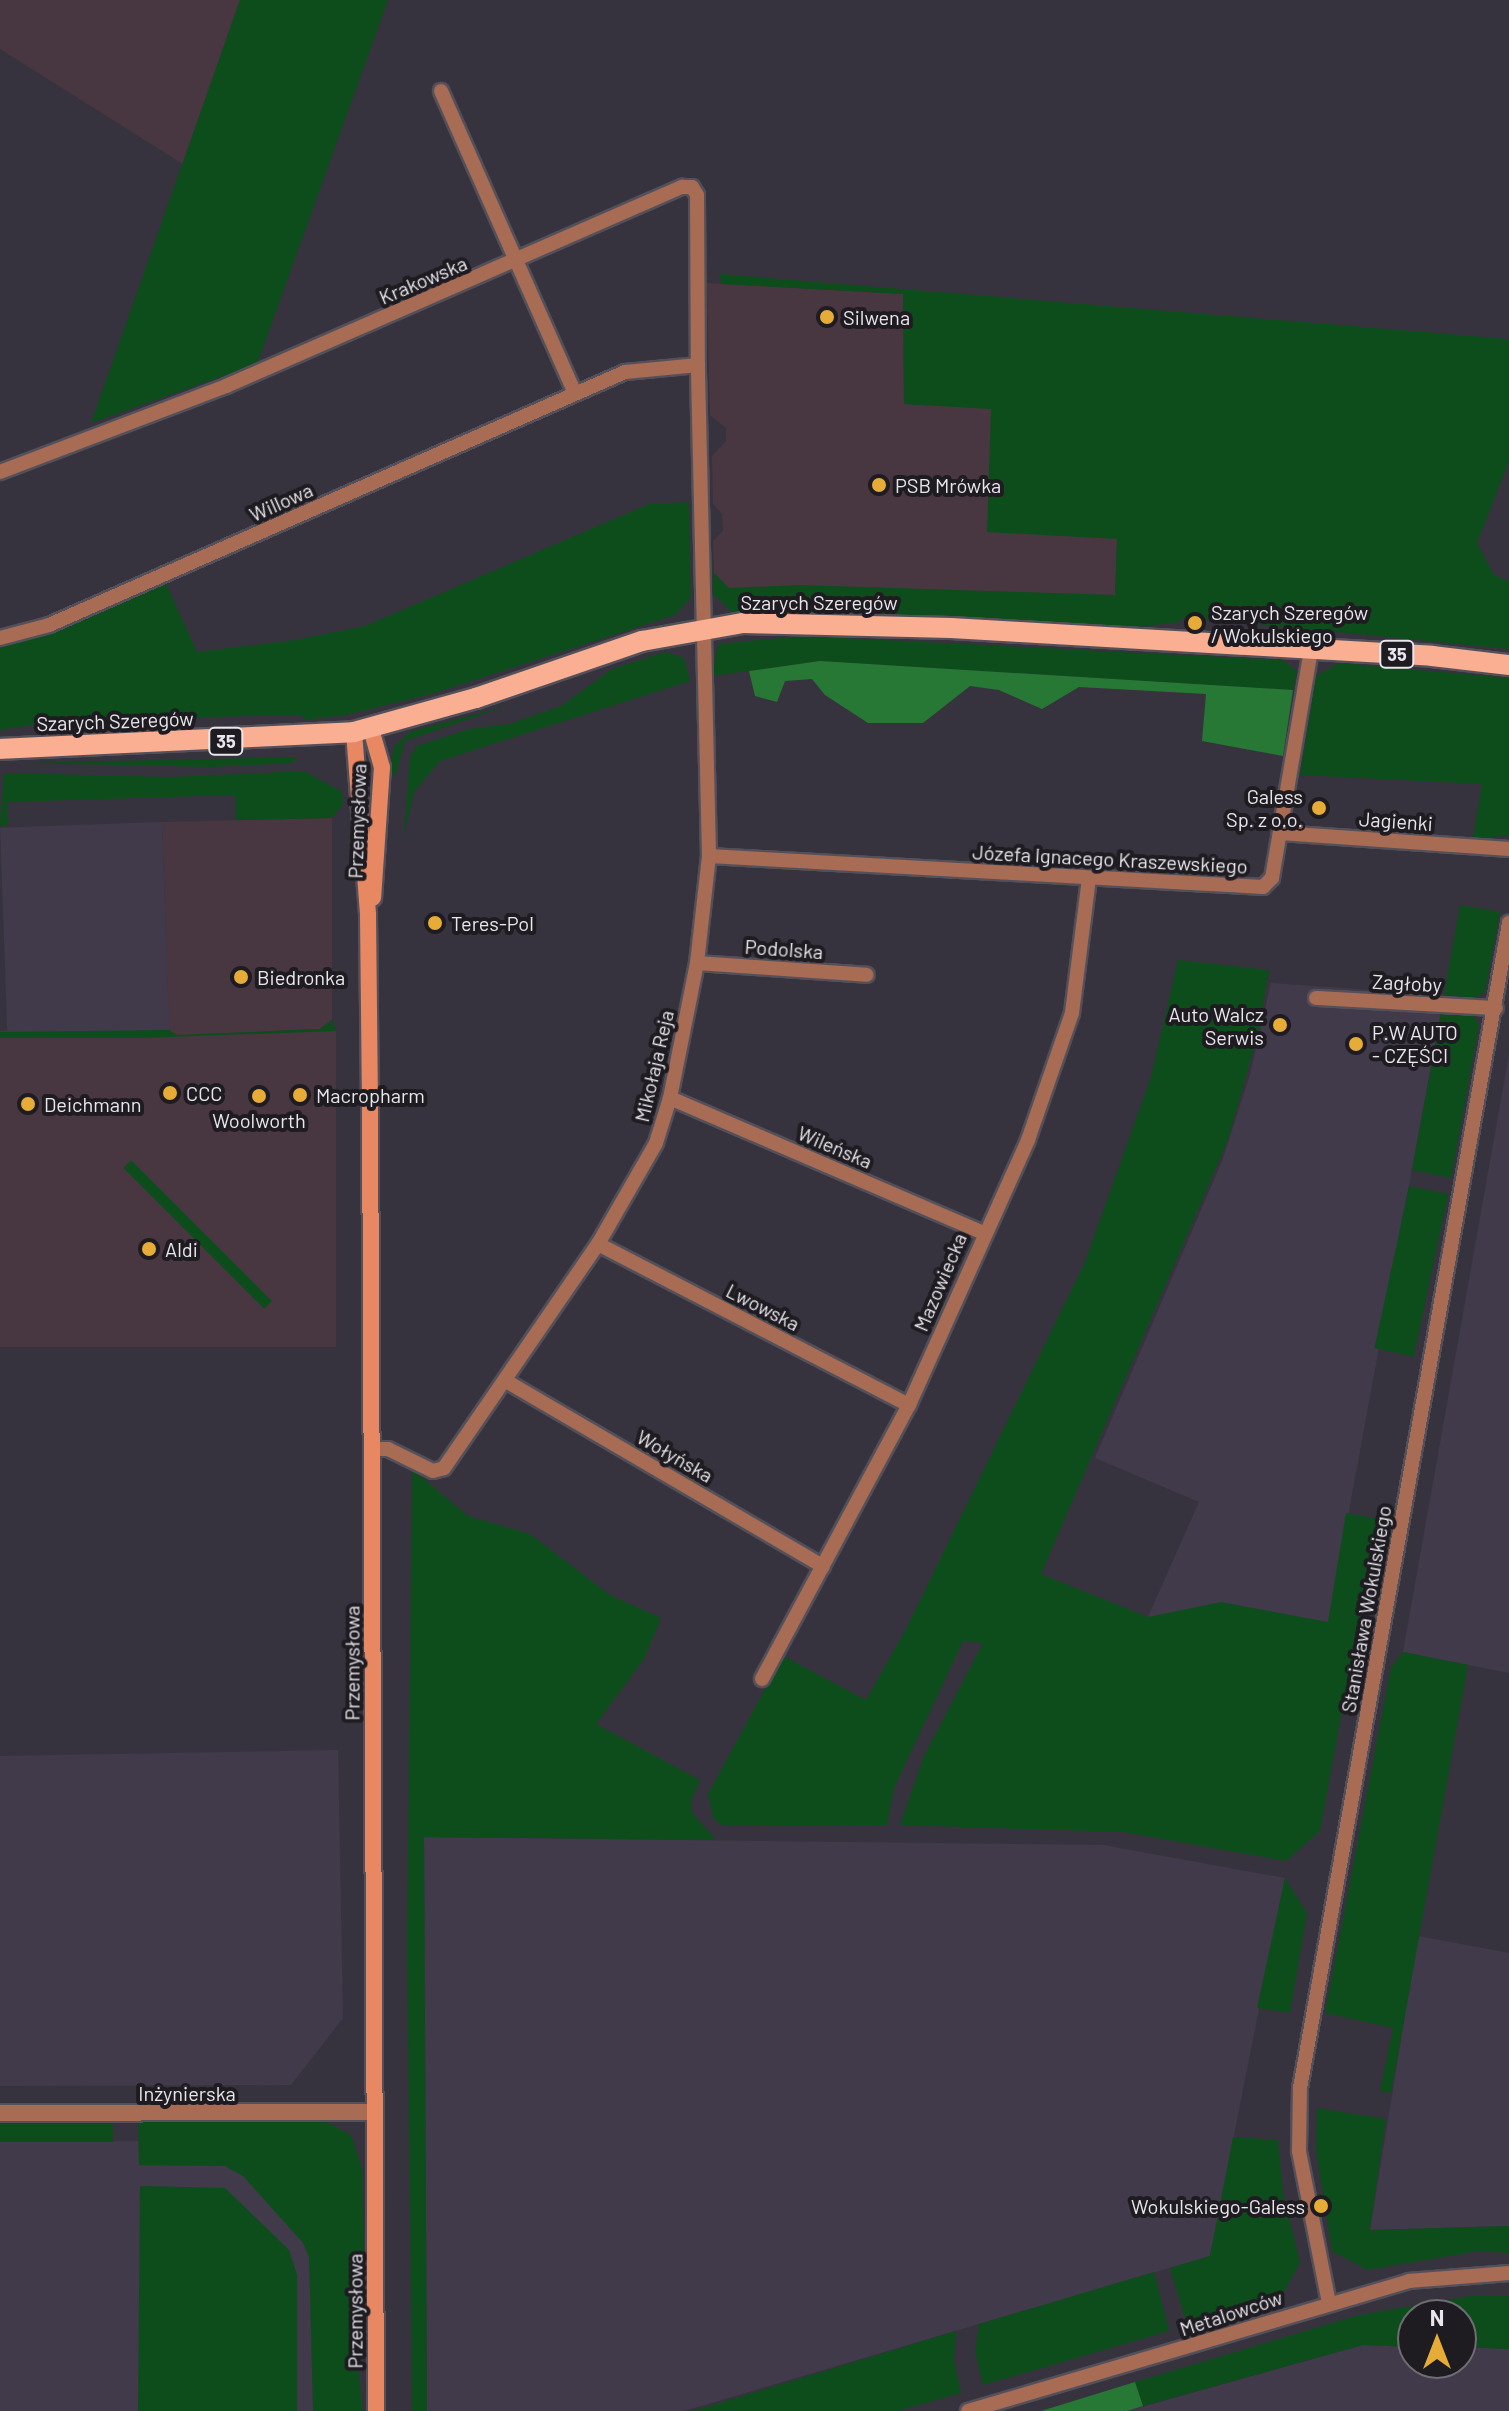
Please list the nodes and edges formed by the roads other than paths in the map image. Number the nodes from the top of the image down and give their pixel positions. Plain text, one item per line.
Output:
1 (441, 91) dead end
2 (517, 262) junction
3 (698, 365) junction
4 (575, 393) junction
5 (0, 472) edge
6 (703, 629) junction
7 (0, 638) edge
8 (1311, 649) junction
9 (1509, 665) edge
10 (363, 730) junction
11 (0, 749) edge
12 (1280, 833) junction
13 (1509, 849) edge
14 (709, 856) junction
15 (1089, 878) junction
16 (368, 915) junction
17 (1509, 923) edge
18 (697, 963) junction
19 (867, 975) dead end
20 (1316, 998) dead end
21 (1496, 1008) junction
22 (670, 1098) junction
23 (983, 1233) junction
24 (598, 1244) junction
25 (506, 1381) junction
26 (909, 1405) junction
27 (371, 1449) junction
28 (823, 1566) junction
29 (762, 1679) dead end
30 (375, 2112) junction
31 (0, 2113) edge
32 (1509, 2273) edge
33 (1329, 2303) junction
34 (975, 2410) edge
35 (376, 2411) edge

1 - 2 street
2 - 3 street, Krakowska
2 - 4 street
2 - 5 street, Krakowska
3 - 4 street, Willowa
3 - 6 street, Krakowska
4 - 7 street, Willowa
6 - 8 main road, Szarych Szeregów / 35
6 - 10 main road, Szarych Szeregów / 35
6 - 14 street, Mikołaja Reja
8 - 9 main road, Szarych Szeregów / 35
8 - 12 street, Józefa Ignacego Kraszewskiego
10 - 11 main road, Szarych Szeregów / 35
10 - 16 main road, Przemysłowa
10 - 16 main road, Przemysłowa
12 - 13 street, Jagienki
12 - 15 street, Józefa Ignacego Kraszewskiego
14 - 15 street, Józefa Ignacego Kraszewskiego
14 - 18 street, Mikołaja Reja
15 - 23 street, Mazowiecka
16 - 27 main road, Przemysłowa
17 - 21 street, Stanisława Wokulskiego
18 - 19 street, Podolska
18 - 22 street, Mikołaja Reja
20 - 21 street, Zagłoby
21 - 33 street, Stanisława Wokulskiego
22 - 23 street, Wileńska
22 - 24 street, Mikołaja Reja
23 - 26 street, Mazowiecka
24 - 25 street, Mikołaja Reja
24 - 26 street, Lwowska
25 - 27 street, Mikołaja Reja
25 - 28 street, Wołyńska
26 - 28 street, Mazowiecka
27 - 30 main road, Przemysłowa
28 - 29 street, Mazowiecka
30 - 31 street, Inżynierska
30 - 35 main road, Przemysłowa
32 - 33 street, Metalowców
33 - 34 street, Metalowców

